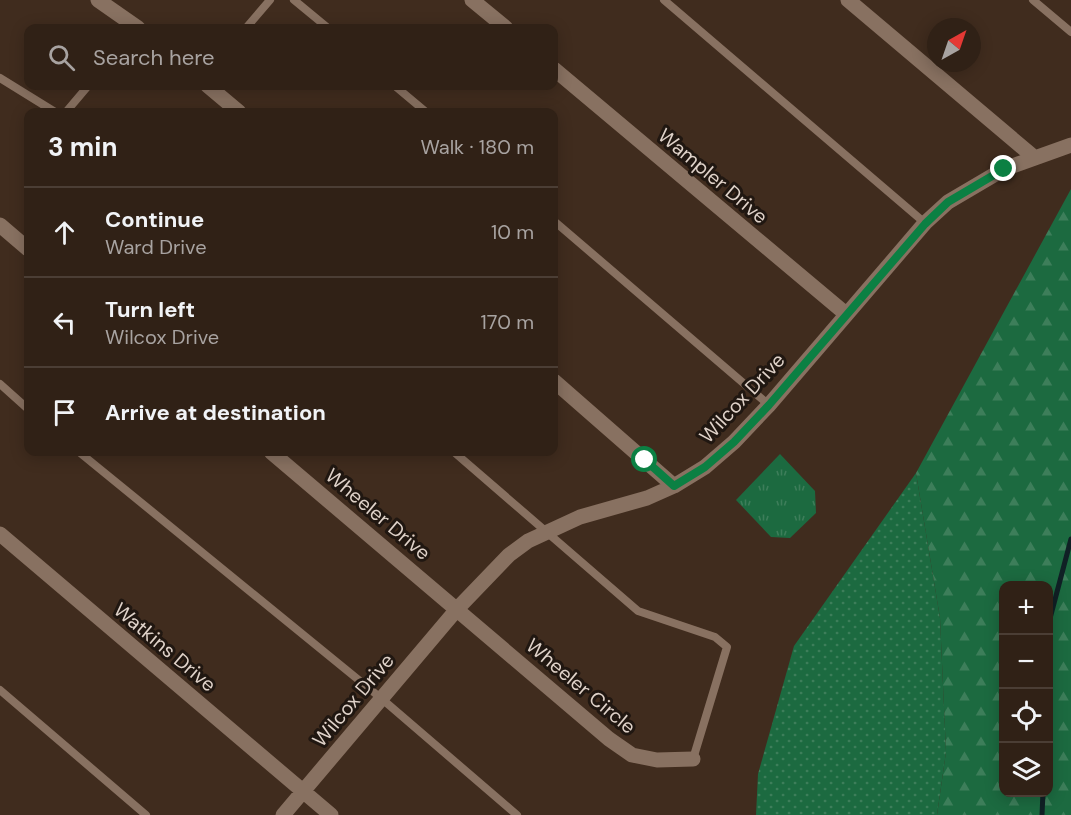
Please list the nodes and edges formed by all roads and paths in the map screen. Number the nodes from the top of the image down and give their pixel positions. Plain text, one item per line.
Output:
1 (98, 0) edge
2 (270, 0) edge
3 (294, 0) edge
4 (472, 0) edge
5 (664, 0) edge
6 (848, 0) edge
7 (1033, 0) edge
8 (131, 24) edge
9 (249, 24) edge
10 (323, 24) edge
11 (501, 24) edge
12 (1071, 32) edge
13 (558, 72) edge
14 (0, 78) edge
15 (85, 90) edge
16 (212, 90) edge
17 (400, 90) edge
18 (49, 108) edge
19 (69, 108) edge
20 (234, 108) edge
21 (421, 108) edge
22 (1071, 145) edge
23 (1035, 158) junction
24 (558, 224) edge
25 (925, 224) junction
26 (0, 225) edge
27 (24, 246) edge
28 (846, 315) junction
29 (0, 384) edge
30 (558, 384) edge
31 (24, 405) edge
32 (769, 405) junction
33 (84, 456) edge
34 (276, 456) edge
35 (459, 456) edge
36 (674, 486) junction
37 (548, 532) junction
38 (0, 534) edge
39 (458, 608) junction
40 (0, 690) edge
41 (382, 699) junction
42 (693, 759) joint
43 (303, 792) junction
44 (146, 815) edge
45 (283, 815) edge
46 (331, 815) edge
47 (517, 815) edge

1 - 8 street
2 - 9 lane
3 - 10 lane
4 - 11 street
5 - 25 lane
6 - 23 street
7 - 12 lane
13 - 28 street, Wampler Drive
14 - 18 lane
15 - 19 lane
16 - 20 street
17 - 21 lane
22 - 23 street, Wilcox Drive
23 - 25 street, Wilcox Drive
24 - 32 lane
25 - 28 street, Wilcox Drive
26 - 27 street
28 - 32 street, Wilcox Drive
29 - 31 lane
30 - 36 street
32 - 36 street, Wilcox Drive
33 - 41 lane
34 - 39 street, Wheeler Drive
35 - 37 lane
36 - 37 street, Wilcox Drive
37 - 39 street, Wilcox Drive
37 - 42 lane
38 - 43 street, Watkins Drive
39 - 41 street, Wilcox Drive
39 - 42 street, Wheeler Circle
40 - 44 lane
41 - 43 street, Wilcox Drive
41 - 47 lane
43 - 45 street, Wilcox Drive
43 - 46 street, Watkins Drive

